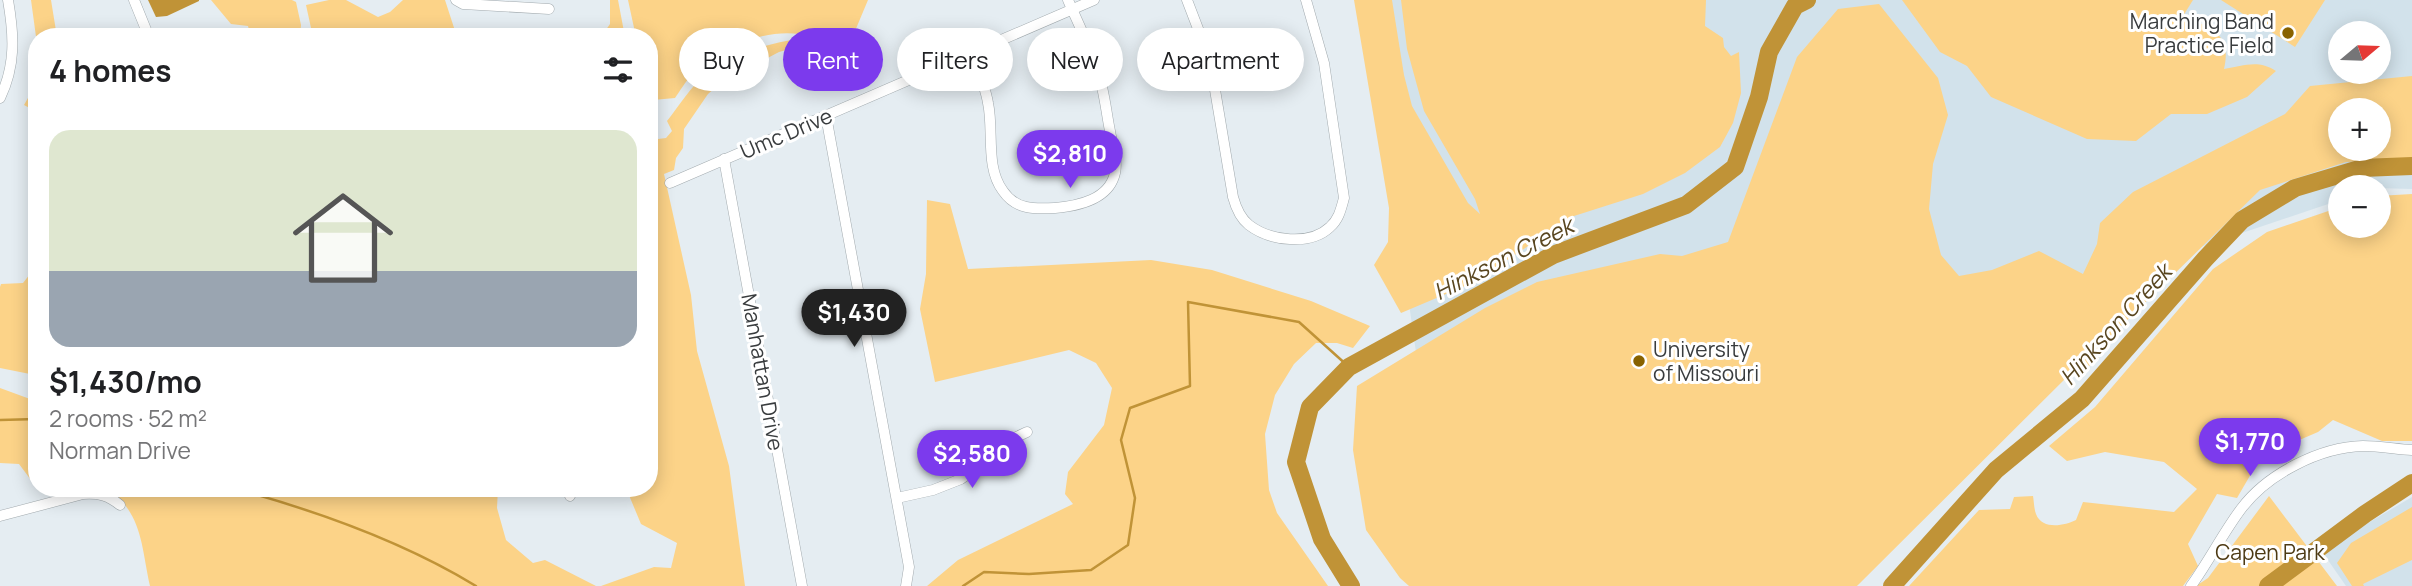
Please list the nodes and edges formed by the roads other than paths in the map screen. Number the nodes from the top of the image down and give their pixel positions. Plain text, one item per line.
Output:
1 (8, 0) edge
2 (134, 0) edge
3 (456, 0) edge
4 (1094, 0) edge
5 (1187, 0) edge
6 (1306, 0) edge
7 (1070, 5) edge
8 (550, 9) dead end
9 (145, 28) edge
10 (1013, 33) edge
11 (897, 85) edge
12 (985, 91) edge
13 (0, 98) edge
14 (826, 116) junction
15 (724, 159) junction
16 (670, 183) dead end
17 (1027, 432) dead end
18 (2412, 450) edge
19 (72, 497) edge
20 (111, 497) edge
21 (897, 498) junction
22 (120, 505) dead end
23 (0, 516) edge
24 (802, 586) edge
25 (906, 586) edge
26 (2191, 586) edge

1 - 13 street
2 - 9 street
3 - 8 street
4 - 7 street, Umc Drive
5 - 6 street
7 - 10 street, Umc Drive
7 - 12 street
11 - 14 street, Umc Drive
14 - 15 street, Umc Drive
14 - 21 street
15 - 16 street, Umc Drive
15 - 24 street, Manhattan Drive
17 - 21 street
18 - 26 street
19 - 23 street
20 - 22 street
21 - 25 street

